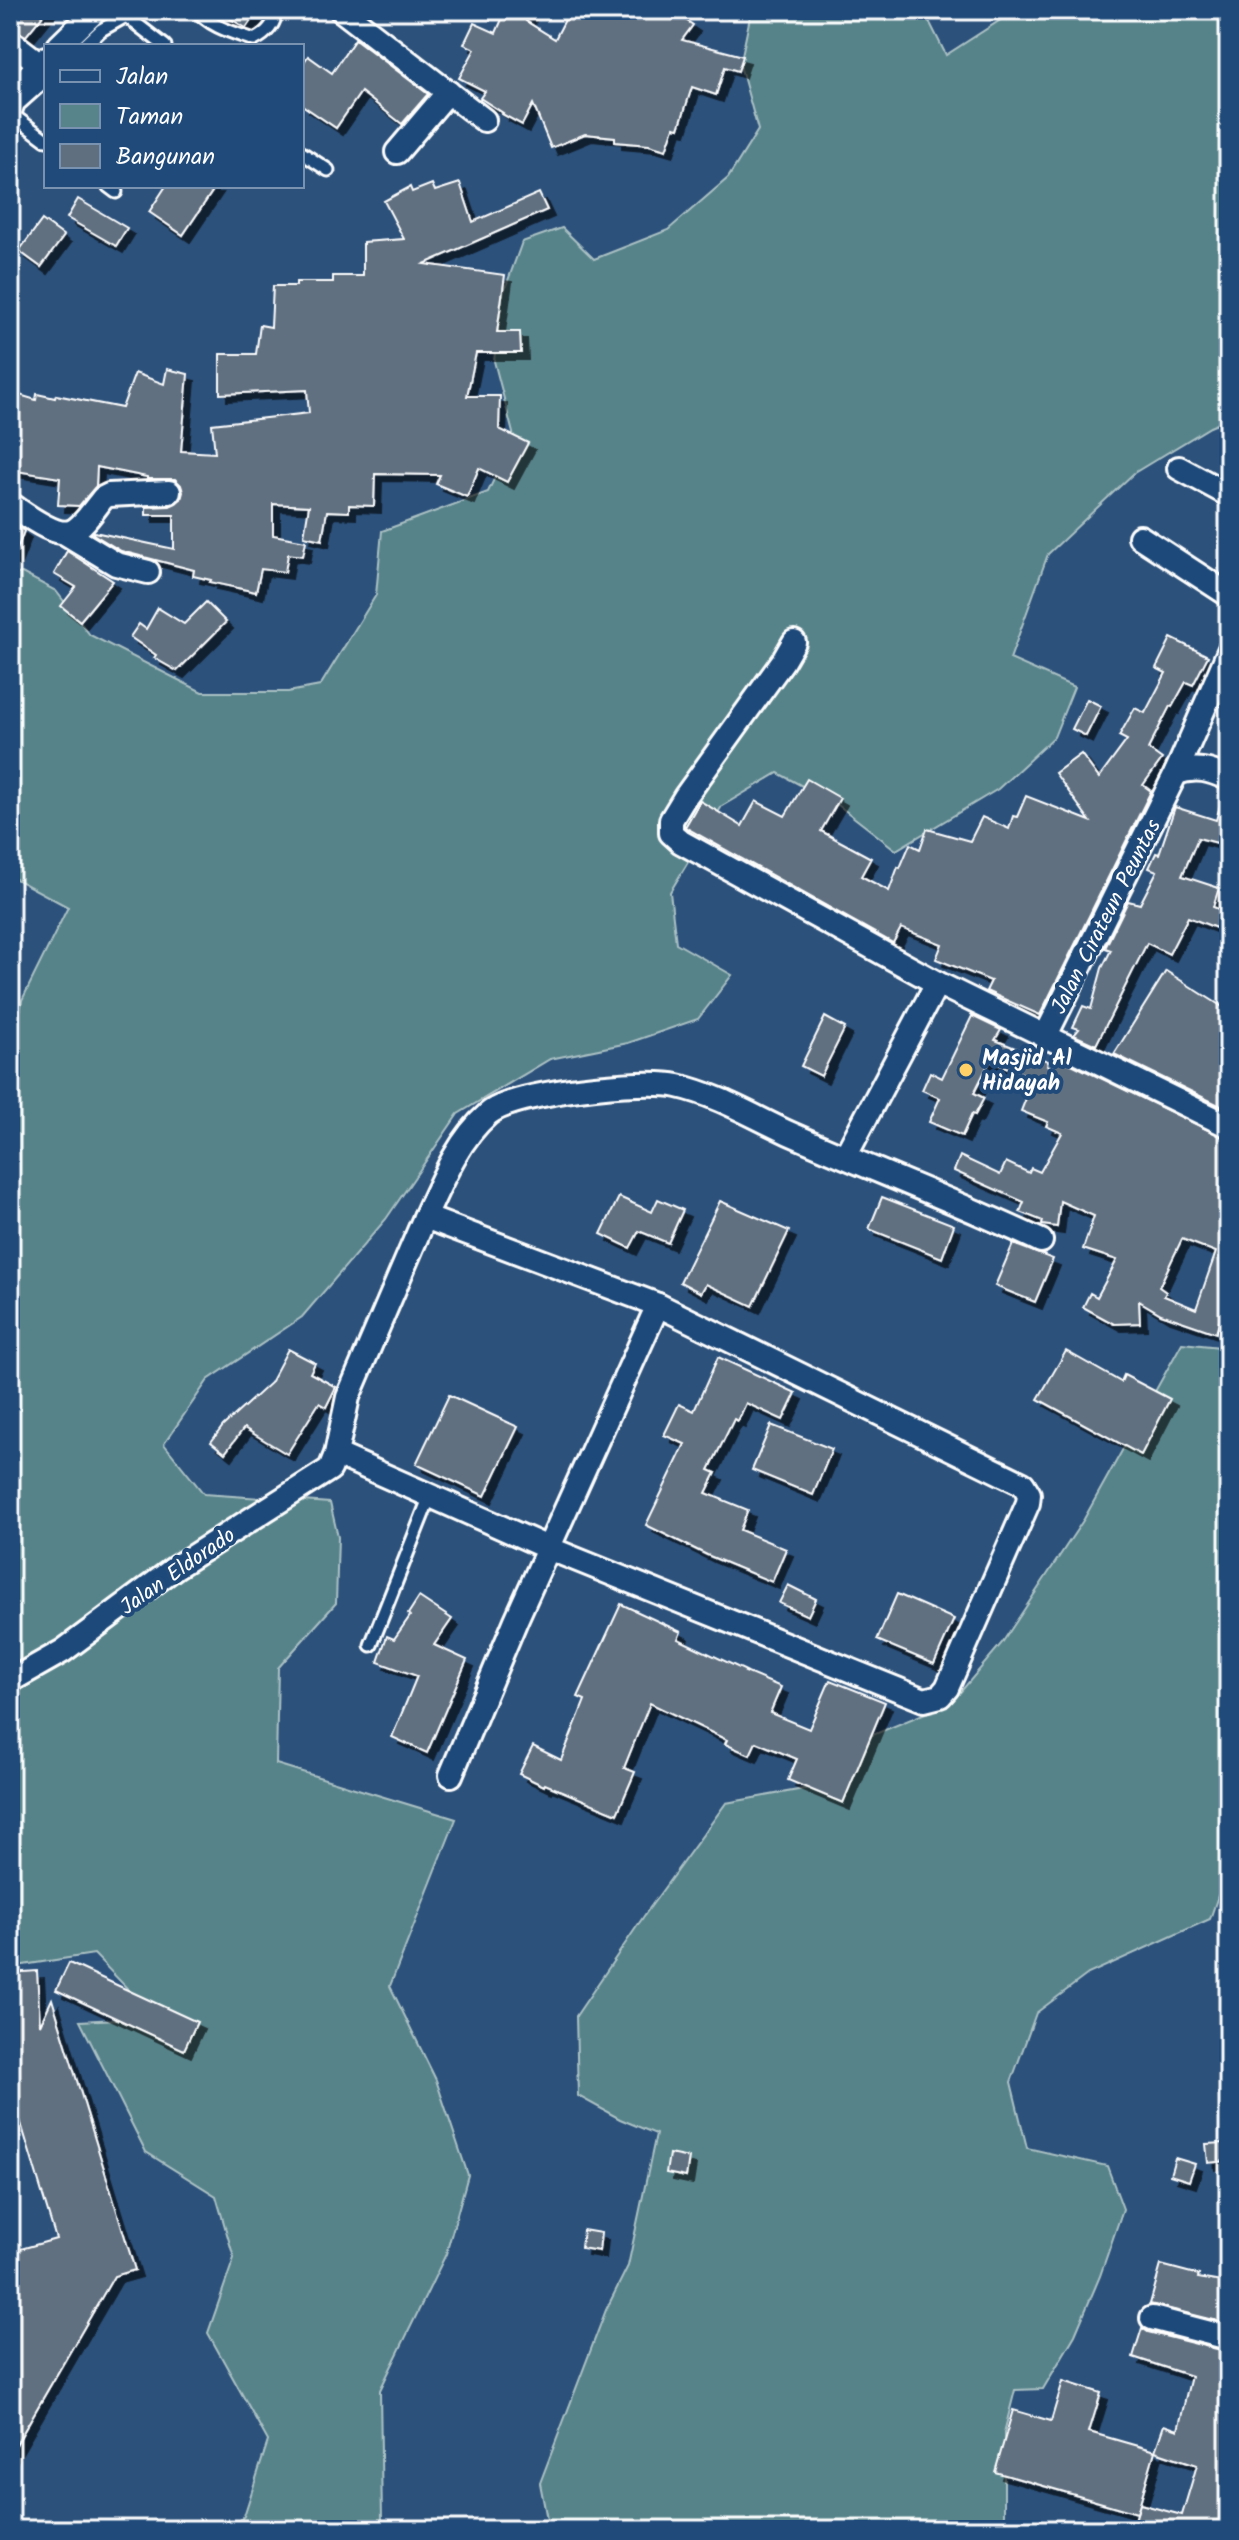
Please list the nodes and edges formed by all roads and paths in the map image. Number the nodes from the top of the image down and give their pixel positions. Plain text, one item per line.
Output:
1 (96, 10) edge
2 (197, 10) edge
3 (276, 10) edge
4 (341, 10) edge
5 (129, 13) edge
6 (10, 41) edge
7 (61, 44) edge
8 (86, 44) edge
9 (163, 44) edge
10 (44, 68) edge
11 (448, 92) junction
12 (10, 94) edge
13 (484, 120) dead end
14 (44, 138) edge
15 (397, 152) dead end
16 (304, 154) edge
17 (328, 170) dead end
18 (1179, 468) dead end
19 (169, 492) dead end
20 (1229, 495) edge
21 (10, 504) edge
22 (65, 533) junction
23 (1140, 537) dead end
24 (148, 572) dead end
25 (1229, 595) edge
26 (794, 642) dead end
27 (1229, 651) edge
28 (1176, 773) junction
29 (1229, 779) edge
30 (937, 983) junction
31 (1045, 1037) junction
32 (1229, 1126) edge
33 (846, 1155) junction
34 (425, 1217) junction
35 (1041, 1241) dead end
36 (658, 1305) junction
37 (336, 1454) junction
38 (430, 1496) junction
39 (548, 1548) junction
40 (371, 1645) dead end
41 (10, 1681) edge
42 (451, 1775) dead end
43 (1152, 2318) dead end
44 (1229, 2338) edge

1 - 7 street
2 - 3 lane
4 - 11 street
5 - 8 lane
5 - 9 lane
6 - 10 street
10 - 12 street
10 - 14 lane
11 - 13 street
11 - 15 street
16 - 17 lane
18 - 20 street
19 - 22 street
21 - 22 street
22 - 24 street
23 - 25 street
26 - 30 street
27 - 28 street, Jalan Cirateun Peuntas
28 - 29 street
28 - 31 street, Jalan Cirateun Peuntas
30 - 31 street
30 - 33 street
31 - 32 street, Jalan Cirateun Peuntas
33 - 34 street
33 - 35 street
34 - 36 street
34 - 37 street
36 - 39 street
36 - 39 street
37 - 38 street
37 - 41 street, Jalan Eldorado
38 - 39 street
38 - 40 lane
39 - 42 street
43 - 44 street

